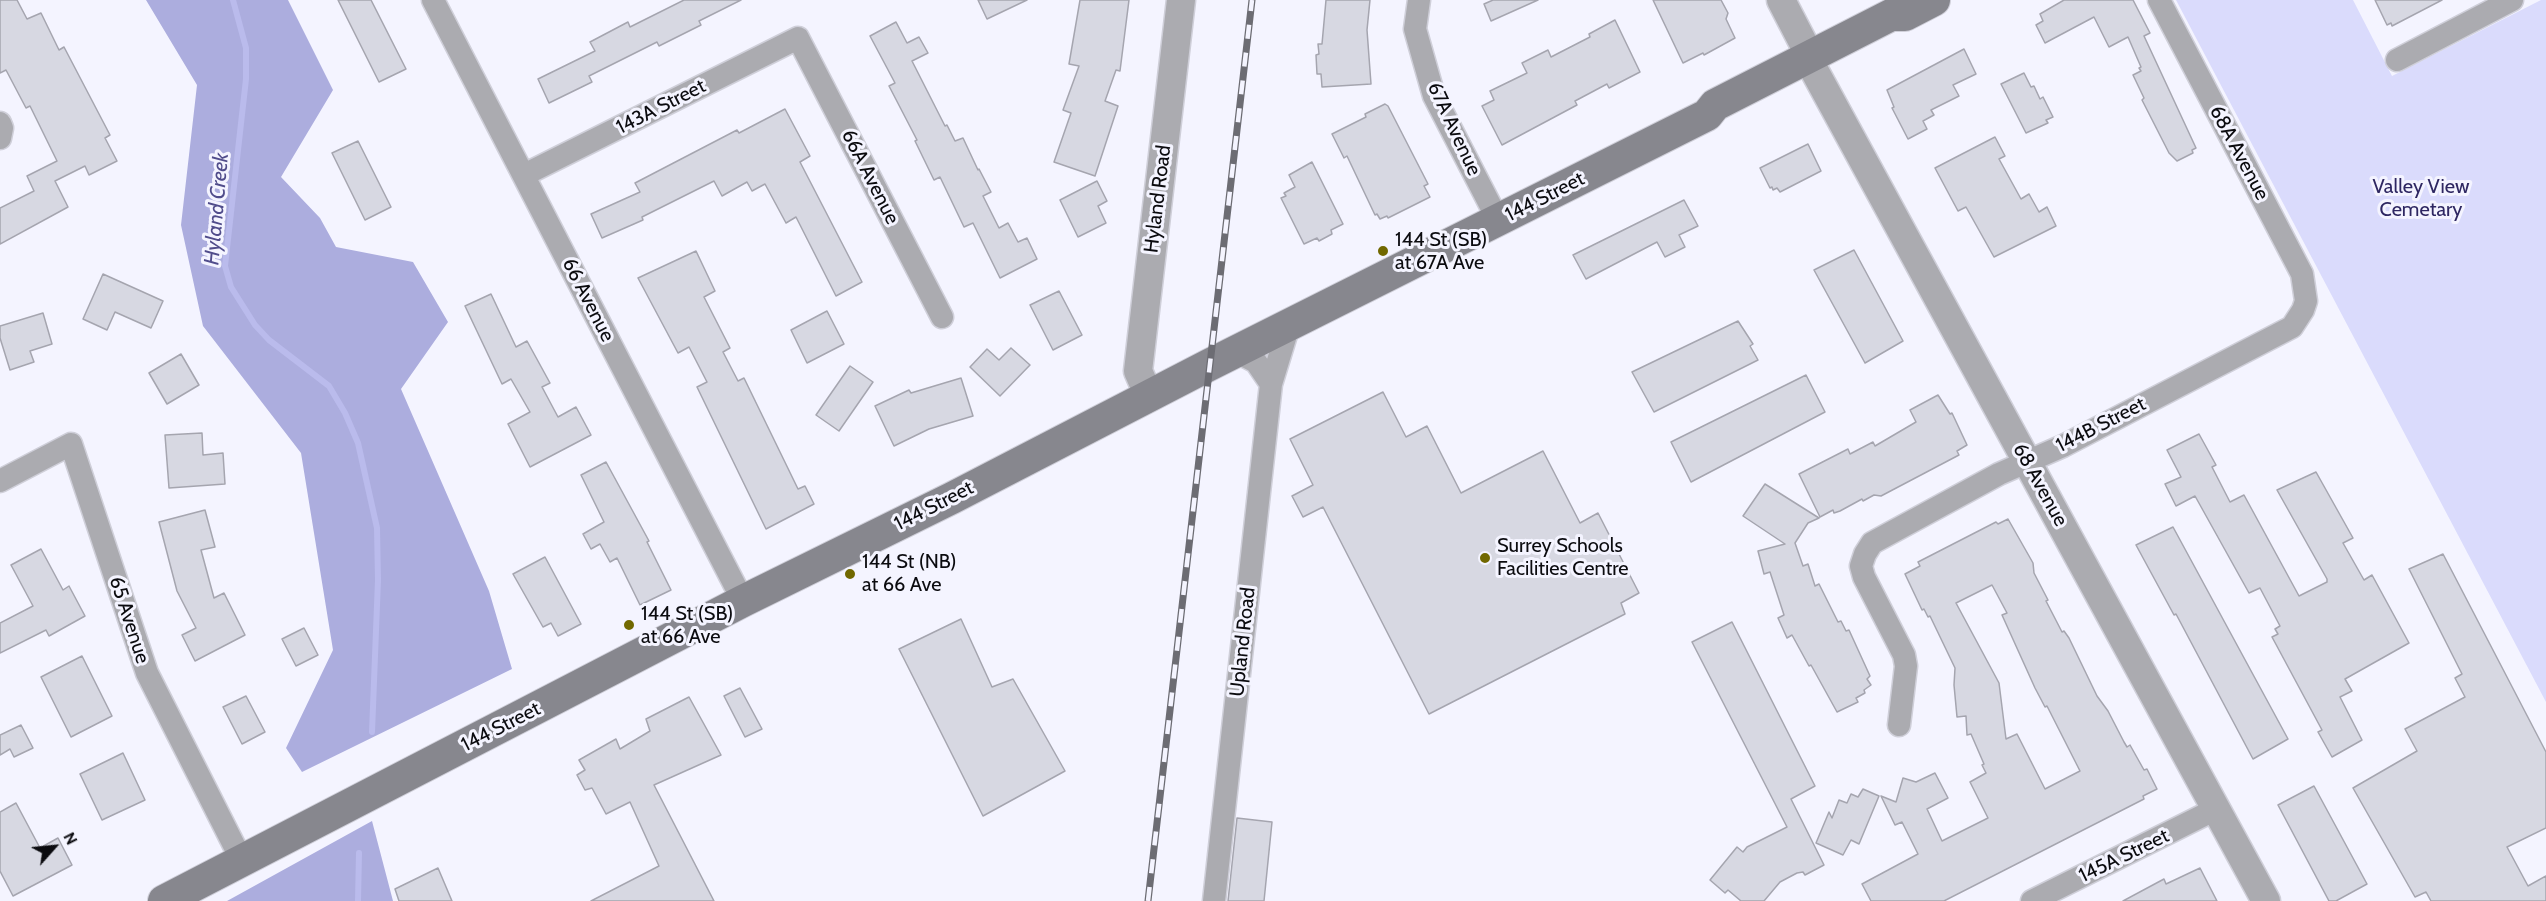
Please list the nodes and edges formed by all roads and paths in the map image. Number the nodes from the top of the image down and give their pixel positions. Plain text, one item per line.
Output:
1 (433, 0) edge
2 (1181, 0) edge
3 (1419, 0) edge
4 (1781, 0) edge
5 (1935, 0) edge
6 (2159, 0) edge
7 (2512, 0) edge
8 (798, 38) joint
9 (2397, 60) dead end
10 (1812, 63) junction
11 (524, 176) junction
12 (1498, 220) junction
13 (2303, 310) joint
14 (942, 317) dead end
15 (1289, 325) junction
16 (1237, 352) junction
17 (1271, 384) junction
18 (1149, 396) junction
19 (2027, 461) junction
20 (0, 481) edge
21 (743, 601) junction
22 (1899, 725) dead end
23 (2216, 809) junction
24 (242, 861) junction
25 (164, 901) edge
26 (1214, 901) edge
27 (2032, 901) edge
28 (2266, 901) edge

1 - 11 street, 66 Avenue
2 - 18 street, Hyland Road
3 - 12 street, 67A Avenue
4 - 10 street, 68 Avenue
5 - 10 main road, 144 Street
6 - 13 street, 68A Avenue
7 - 9 street
8 - 11 street, 143A Street
8 - 14 street, 66A Avenue
10 - 12 main road, 144 Street
10 - 19 street, 68 Avenue
11 - 21 street, 66 Avenue
12 - 15 main road, 144 Street
13 - 19 street, 144B Street
15 - 16 main road, 144 Street
15 - 17 street, Upland Road
16 - 17 street
16 - 18 main road, 144 Street
17 - 26 street, Upland Road
18 - 21 main road, 144 Street
19 - 22 street, 144B Street
19 - 23 street, 68 Avenue
20 - 24 street, 65 Avenue
21 - 24 main road, 144 Street
23 - 27 street, 145A Street
23 - 28 street, 68 Avenue
24 - 25 main road, 144 Street

